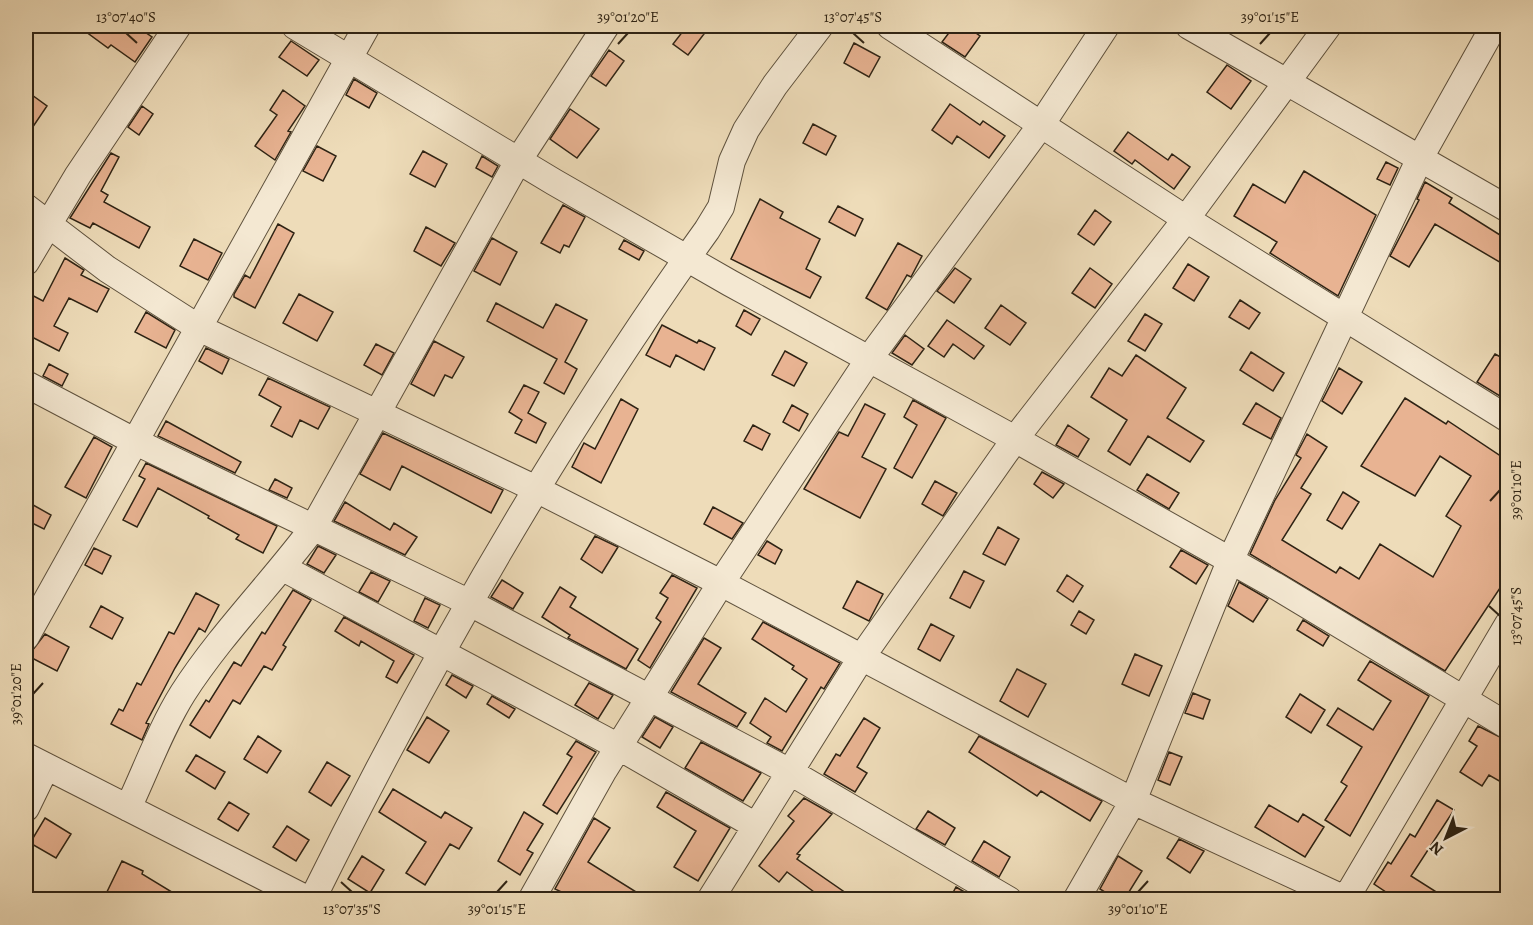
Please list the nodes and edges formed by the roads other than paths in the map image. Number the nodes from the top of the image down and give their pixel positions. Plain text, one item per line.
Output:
1 (178, 26) edge
2 (295, 26) edge
3 (367, 26) edge
4 (606, 26) edge
5 (820, 26) edge
6 (890, 26) edge
7 (1106, 26) edge
8 (1189, 26) edge
9 (1328, 26) edge
10 (1498, 30) edge
11 (348, 59) junction
12 (1287, 81) junction
13 (1041, 125) junction
14 (1420, 158) junction
15 (518, 161) junction
16 (26, 207) edge
17 (1508, 209) edge
18 (1186, 219) junction
19 (48, 222) junction
20 (687, 259) junction
21 (26, 262) edge
22 (1346, 319) junction
23 (199, 328) junction
24 (869, 359) junction
25 (26, 384) edge
26 (377, 412) junction
27 (1508, 419) edge
28 (1015, 439) junction
29 (136, 442) junction
30 (534, 489) junction
31 (313, 528) junction
32 (1230, 561) junction
33 (283, 568) junction
34 (721, 584) junction
35 (468, 602) junction
36 (1508, 624) edge
37 (26, 638) edge
38 (441, 651) junction
39 (861, 658) junction
40 (649, 698) junction
41 (1465, 698) junction
42 (1508, 726) edge
43 (619, 747) junction
44 (36, 761) edge
45 (790, 772) junction
46 (1133, 801) junction
47 (26, 808) edge
48 (128, 808) junction
49 (756, 826) junction
50 (281, 893) edge
51 (1346, 899) edge
52 (310, 900) edge
53 (531, 900) edge
54 (711, 900) edge
55 (1009, 900) edge
56 (1076, 900) edge

1 - 19 street
2 - 11 street
3 - 11 street
4 - 15 street
5 - 20 street
6 - 13 street
7 - 13 street
8 - 12 street
9 - 12 street
10 - 14 street
11 - 15 street
11 - 23 street
12 - 14 street
12 - 18 street
13 - 18 street
13 - 24 street
14 - 17 street
14 - 22 street
15 - 20 street
15 - 26 street
16 - 19 street
18 - 22 street
18 - 28 street
19 - 21 street
19 - 23 street
20 - 24 street
20 - 30 street
22 - 27 street
22 - 32 street
23 - 26 street
23 - 29 street
24 - 28 street
24 - 34 street
25 - 29 street
26 - 30 street
26 - 31 street
28 - 32 street
28 - 39 street
29 - 31 street
29 - 37 street
30 - 34 street
30 - 35 street
31 - 33 street
31 - 35 street
32 - 41 street
32 - 46 street
33 - 38 street
33 - 48 street
34 - 39 street
34 - 40 street
35 - 38 street
35 - 40 street
36 - 41 street
38 - 43 street
38 - 52 street
39 - 45 street
39 - 46 street
40 - 43 street
40 - 45 street
41 - 42 street
41 - 51 street
43 - 49 street
43 - 53 street
44 - 47 street
44 - 48 street
45 - 49 street
45 - 55 street
46 - 51 street
46 - 56 street
48 - 50 street
49 - 54 street
50 - 52 street

